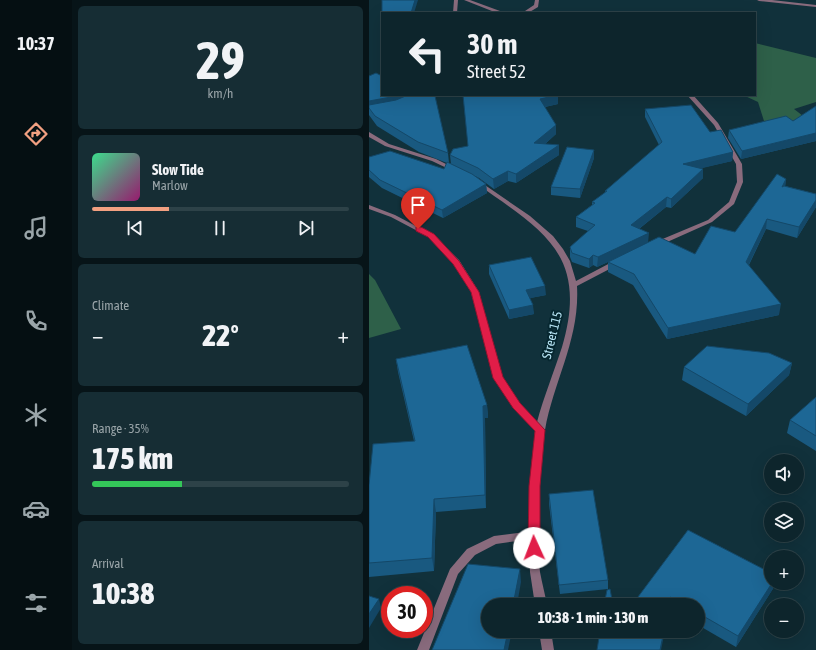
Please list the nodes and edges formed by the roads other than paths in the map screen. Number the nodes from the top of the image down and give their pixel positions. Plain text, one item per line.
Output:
1 (456, 0) edge
2 (466, 0) edge
3 (537, 0) edge
4 (759, 0) edge
5 (792, 0) edge
6 (767, 1) junction
7 (816, 6) edge
8 (455, 12) edge
9 (499, 12) edge
10 (526, 12) edge
11 (691, 96) edge
12 (369, 134) edge
13 (369, 207) edge
14 (648, 248) edge
15 (627, 258) edge
16 (573, 285) junction
17 (540, 430) junction
18 (533, 535) junction
19 (540, 598) edge
20 (546, 638) edge
21 (423, 650) edge
22 (548, 650) edge

1 - 8 street
2 - 9 street
3 - 10 street
4 - 6 street
5 - 6 street
6 - 7 street
11 - 14 street
12 - 16 street, Street 115
13 - 17 street
15 - 16 street
16 - 17 street, Street 115
17 - 18 street, Street 115
18 - 19 street, Street 115
18 - 21 street
20 - 22 street

